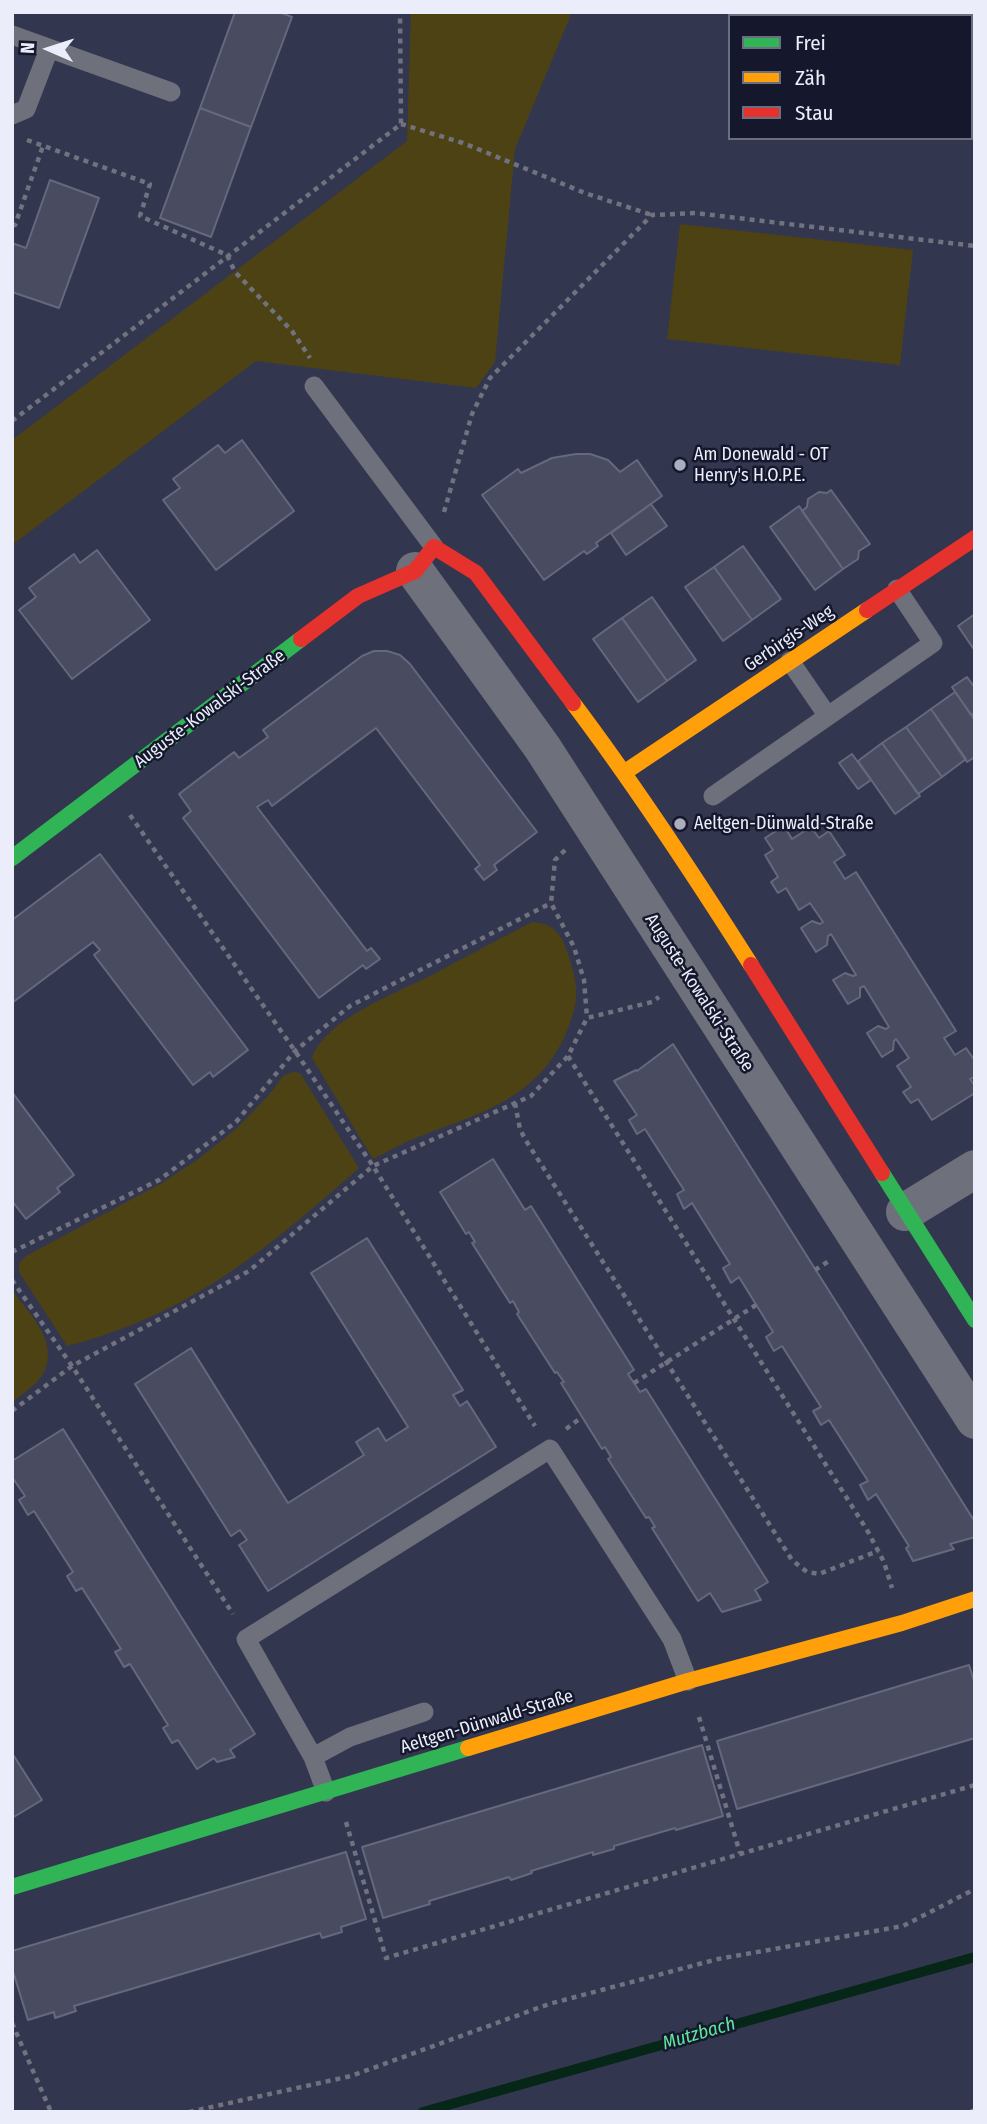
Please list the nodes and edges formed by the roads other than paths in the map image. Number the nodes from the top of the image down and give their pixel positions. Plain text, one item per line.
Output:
1 (12, 35) edge
2 (49, 49) junction
3 (171, 92) dead end
4 (19, 112) edge
5 (314, 386) road end
6 (975, 538) edge
7 (425, 559) junction
8 (897, 589) junction
9 (790, 661) junction
10 (827, 715) junction
11 (625, 772) junction
12 (713, 796) dead end
13 (12, 858) edge
14 (975, 1169) edge
15 (905, 1212) junction
16 (975, 1320) edge
17 (975, 1420) edge
18 (975, 1599) edge
19 (688, 1681) junction
20 (424, 1712) dead end
21 (313, 1757) junction
22 (330, 1790) junction
23 (12, 1887) edge

1 - 2 lane
2 - 3 lane
2 - 4 lane
5 - 7 lane
6 - 8 street, Gerbirgis-Weg
7 - 11 street
7 - 13 street, Auguste-Kowalski-Straße
7 - 17 street, Auguste-Kowalski-Straße
8 - 9 street, Gerbirgis-Weg
8 - 10 lane
9 - 10 lane
9 - 11 street, Gerbirgis-Weg
10 - 12 lane
11 - 15 street
14 - 15 street
15 - 16 street
18 - 19 street, Aeltgen-Dünwald-Straße
19 - 21 lane
19 - 22 street, Aeltgen-Dünwald-Straße
20 - 21 lane
21 - 22 lane
22 - 23 street, Aeltgen-Dünwald-Straße

